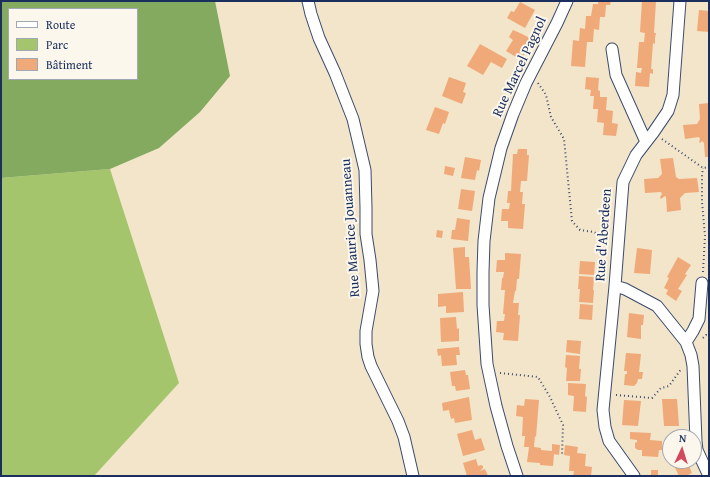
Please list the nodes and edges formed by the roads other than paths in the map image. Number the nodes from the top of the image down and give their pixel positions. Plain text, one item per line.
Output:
1 (308, 1) edge
2 (567, 1) edge
3 (680, 1) edge
4 (612, 49) dead end
5 (646, 142) junction
6 (702, 283) road end
7 (615, 286) junction
8 (686, 342) junction
9 (413, 476) edge
10 (517, 476) edge
11 (634, 476) edge
12 (708, 476) edge

1 - 9 street, Rue Maurice Jouanneau
2 - 10 street, Rue Marcel Pagnol
3 - 5 street, Rue d'Aberdeen
4 - 5 street
5 - 7 street, Rue d'Aberdeen
6 - 8 street
7 - 8 street
7 - 11 street, Rue d'Aberdeen
8 - 12 street

